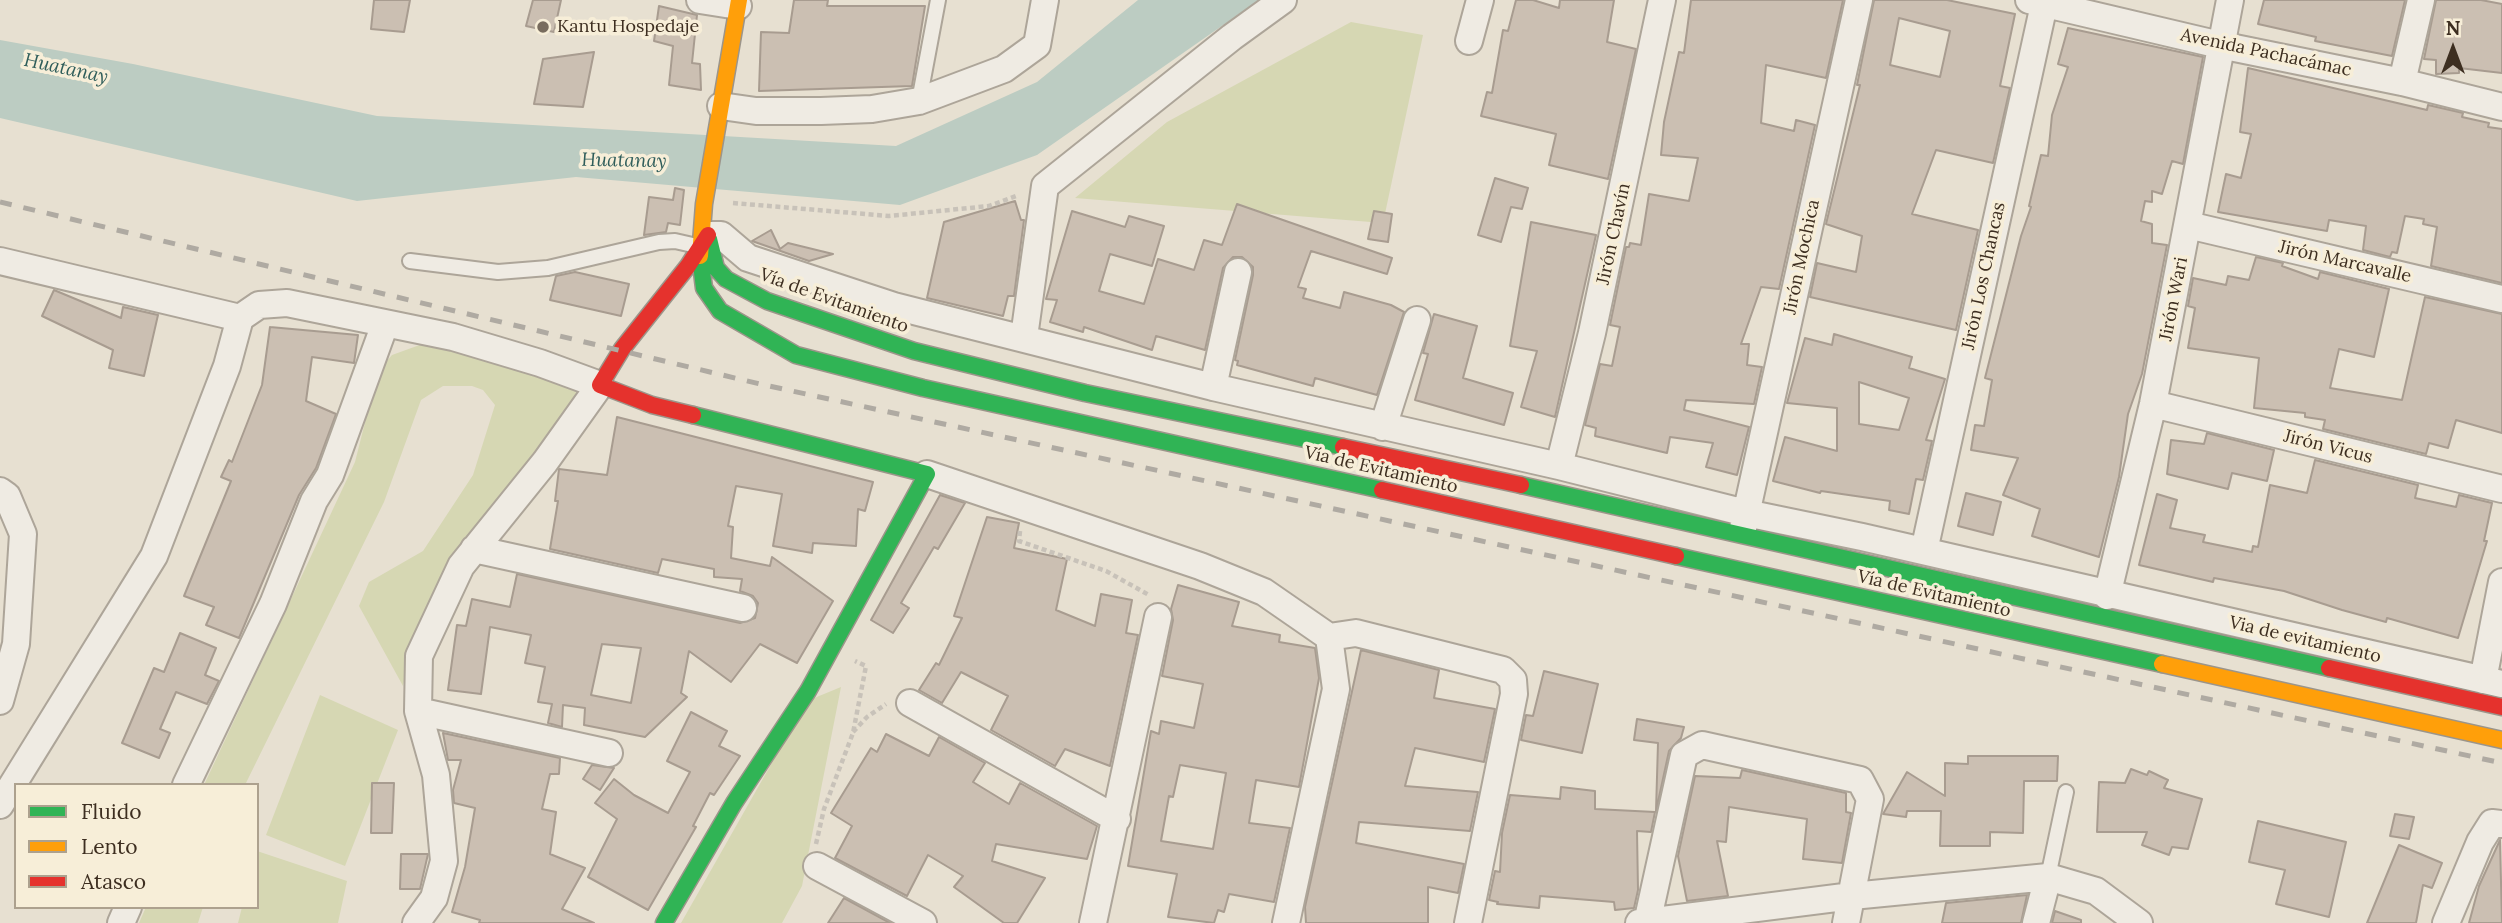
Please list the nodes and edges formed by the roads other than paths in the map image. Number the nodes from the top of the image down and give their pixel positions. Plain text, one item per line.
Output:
1 (700, 0) edge
2 (938, 0) edge
3 (1045, 0) edge
4 (1283, 0) edge
5 (1480, 0) edge
6 (1662, 0) edge
7 (1859, 0) edge
8 (2231, 0) edge
9 (2421, 0) edge
10 (2040, 1) edge
11 (738, 3) edge
12 (1469, 41) dead end
13 (2220, 44) junction
14 (2402, 82) junction
15 (919, 101) junction
16 (2502, 107) edge
17 (719, 113) junction
18 (2188, 225) junction
19 (703, 241) junction
20 (0, 261) edge
21 (410, 261) dead end
22 (1238, 272) dead end
23 (2502, 299) edge
24 (240, 318) junction
25 (1417, 320) dead end
26 (385, 324) junction
27 (1024, 337) junction
28 (600, 385) junction
29 (1213, 387) junction
30 (2153, 404) junction
31 (1383, 427) junction
32 (1559, 466) junction
33 (927, 474) junction
34 (2502, 489) edge
35 (0, 491) edge
36 (1744, 524) junction
37 (474, 549) junction
38 (1924, 551) junction
39 (2502, 582) edge
40 (2107, 596) junction
41 (743, 608) dead end
42 (1158, 617) road end
43 (1329, 637) junction
44 (2492, 682) edge
45 (0, 701) edge
46 (911, 703) road end
47 (2502, 707) edge
48 (418, 710) junction
49 (2502, 740) edge
50 (609, 753) dead end
51 (187, 783) edge
52 (2066, 792) dead end
53 (0, 805) edge
54 (1116, 820) junction
55 (2502, 824) edge
56 (817, 866) road end
57 (2048, 877) junction
58 (1852, 896) junction
59 (416, 923) edge
60 (664, 923) edge
61 (923, 923) edge
62 (1093, 923) edge
63 (1286, 923) edge
64 (1468, 923) edge
65 (1644, 923) edge
66 (1846, 923) edge
67 (2036, 923) edge
68 (2139, 923) edge
69 (2446, 923) edge

1 - 11 street
2 - 15 lane
3 - 15 street
4 - 27 street
5 - 12 street
6 - 32 street, Jirón Chavín
7 - 36 street, Jirón Mochica
8 - 13 street, Jirón Wari
9 - 14 street
10 - 13 street, Avenida Pachacámac
10 - 38 street, Jirón Los Chancas
11 - 17 main road, Vía de Evitamiento
13 - 14 street, Avenida Pachacámac
13 - 18 street, Jirón Wari
14 - 16 street, Avenida Pachacámac
15 - 17 street
17 - 19 main road, Vía de Evitamiento
18 - 23 street, Jirón Marcavalle
18 - 30 street, Jirón Wari
19 - 21 lane
19 - 27 street, Via de evitamiento
19 - 28 main road
19 - 36 main road, Vía de Evitamiento
19 - 49 main road, Vía de Evitamiento
20 - 24 street
22 - 29 street
24 - 26 street
24 - 53 street
25 - 31 street
26 - 28 street
26 - 51 street
27 - 29 street, Via de evitamiento
28 - 33 main road
28 - 37 street
29 - 31 street, Via de evitamiento
30 - 34 street, Jirón Vicus
30 - 40 street, Jirón Wari
31 - 32 street, Via de evitamiento
32 - 36 street, Via de evitamiento
33 - 43 street
33 - 60 main road
35 - 45 street
36 - 38 street, Via de evitamiento
36 - 47 main road, Vía de Evitamiento
37 - 41 street
37 - 48 street
38 - 40 street, Via de evitamiento
39 - 44 street
40 - 44 street, Via de evitamiento
42 - 54 street
43 - 63 street
43 - 64 street
46 - 54 street
48 - 50 street
48 - 59 street
52 - 57 lane
54 - 62 street
55 - 69 street
56 - 61 street
57 - 58 street
57 - 67 street
57 - 68 street
58 - 65 street
58 - 65 street
58 - 66 street

